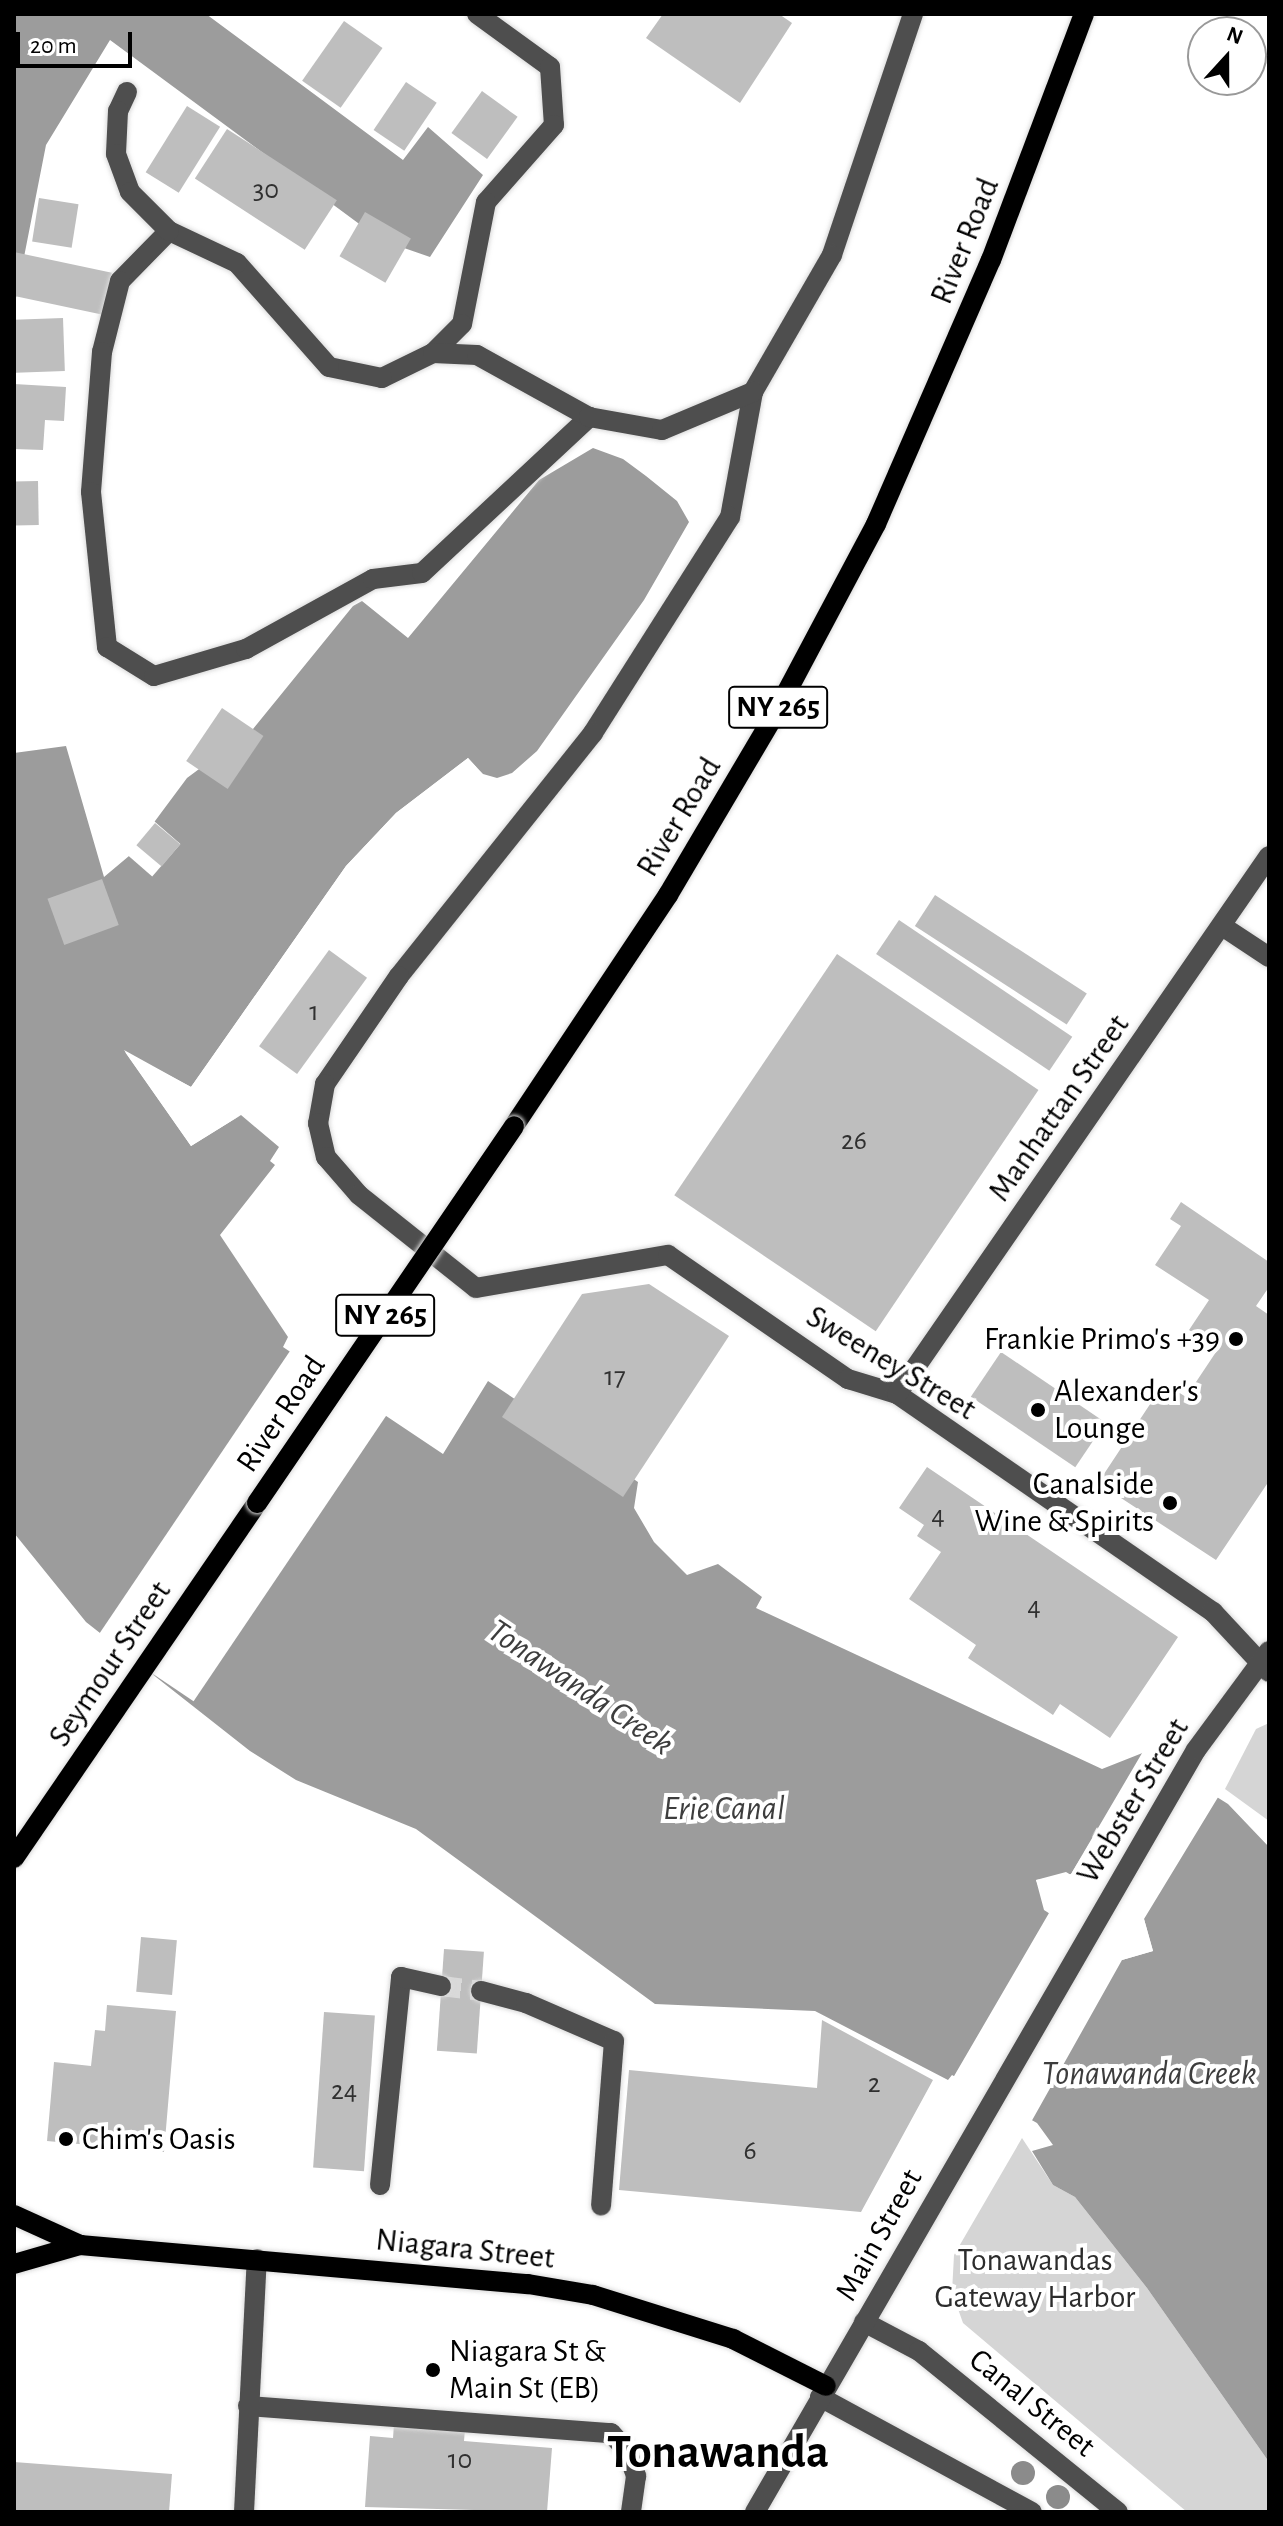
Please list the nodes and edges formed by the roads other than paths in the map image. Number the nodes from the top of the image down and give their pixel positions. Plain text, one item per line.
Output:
1 (477, 14) edge
2 (913, 14) edge
3 (1084, 14) edge
4 (127, 92) dead end
5 (169, 231) junction
6 (462, 324) junction
7 (433, 353) junction
8 (477, 355) junction
9 (753, 392) junction
10 (589, 417) junction
11 (1269, 856) edge
12 (1222, 926) junction
13 (1269, 957) edge
14 (897, 1394) junction
15 (257, 1503) joint
16 (1266, 1663) edge
17 (14, 1858) edge
18 (441, 1986) tunnel mouth
19 (1056, 1988) joint
20 (481, 1991) tunnel mouth
21 (380, 2185) dead end
22 (601, 2205) dead end
23 (14, 2215) edge
24 (80, 2245) junction
25 (257, 2259) junction
26 (14, 2264) edge
27 (864, 2322) junction
28 (823, 2392) junction
29 (248, 2406) junction
30 (244, 2512) edge
31 (631, 2512) edge
32 (755, 2512) edge
33 (1032, 2512) edge
34 (1118, 2512) edge

1 - 6 street
2 - 9 street
3 - 15 main road, River Road / NY 265, bridge
4 - 5 street
5 - 7 street
5 - 10 street
6 - 7 street
6 - 8 street
7 - 8 street
8 - 10 street
9 - 10 street
9 - 14 street, Sweeney Street
11 - 12 street, Manhattan Street
12 - 13 street
12 - 14 street, Manhattan Street
14 - 16 street, Sweeney Street
15 - 17 main road, Seymour Street / NY 265
16 - 19 street, Webster Street
18 - 21 street
19 - 27 street, Main Street
20 - 22 street
23 - 24 main road, Niagara Street
24 - 25 main road, Niagara Street
24 - 26 main road, Niagara Street
25 - 28 main road, Niagara Street
25 - 29 street
27 - 28 street, Main Street
27 - 34 street, Canal Street
28 - 32 street, Main Street
28 - 33 street
29 - 30 street
29 - 31 street

